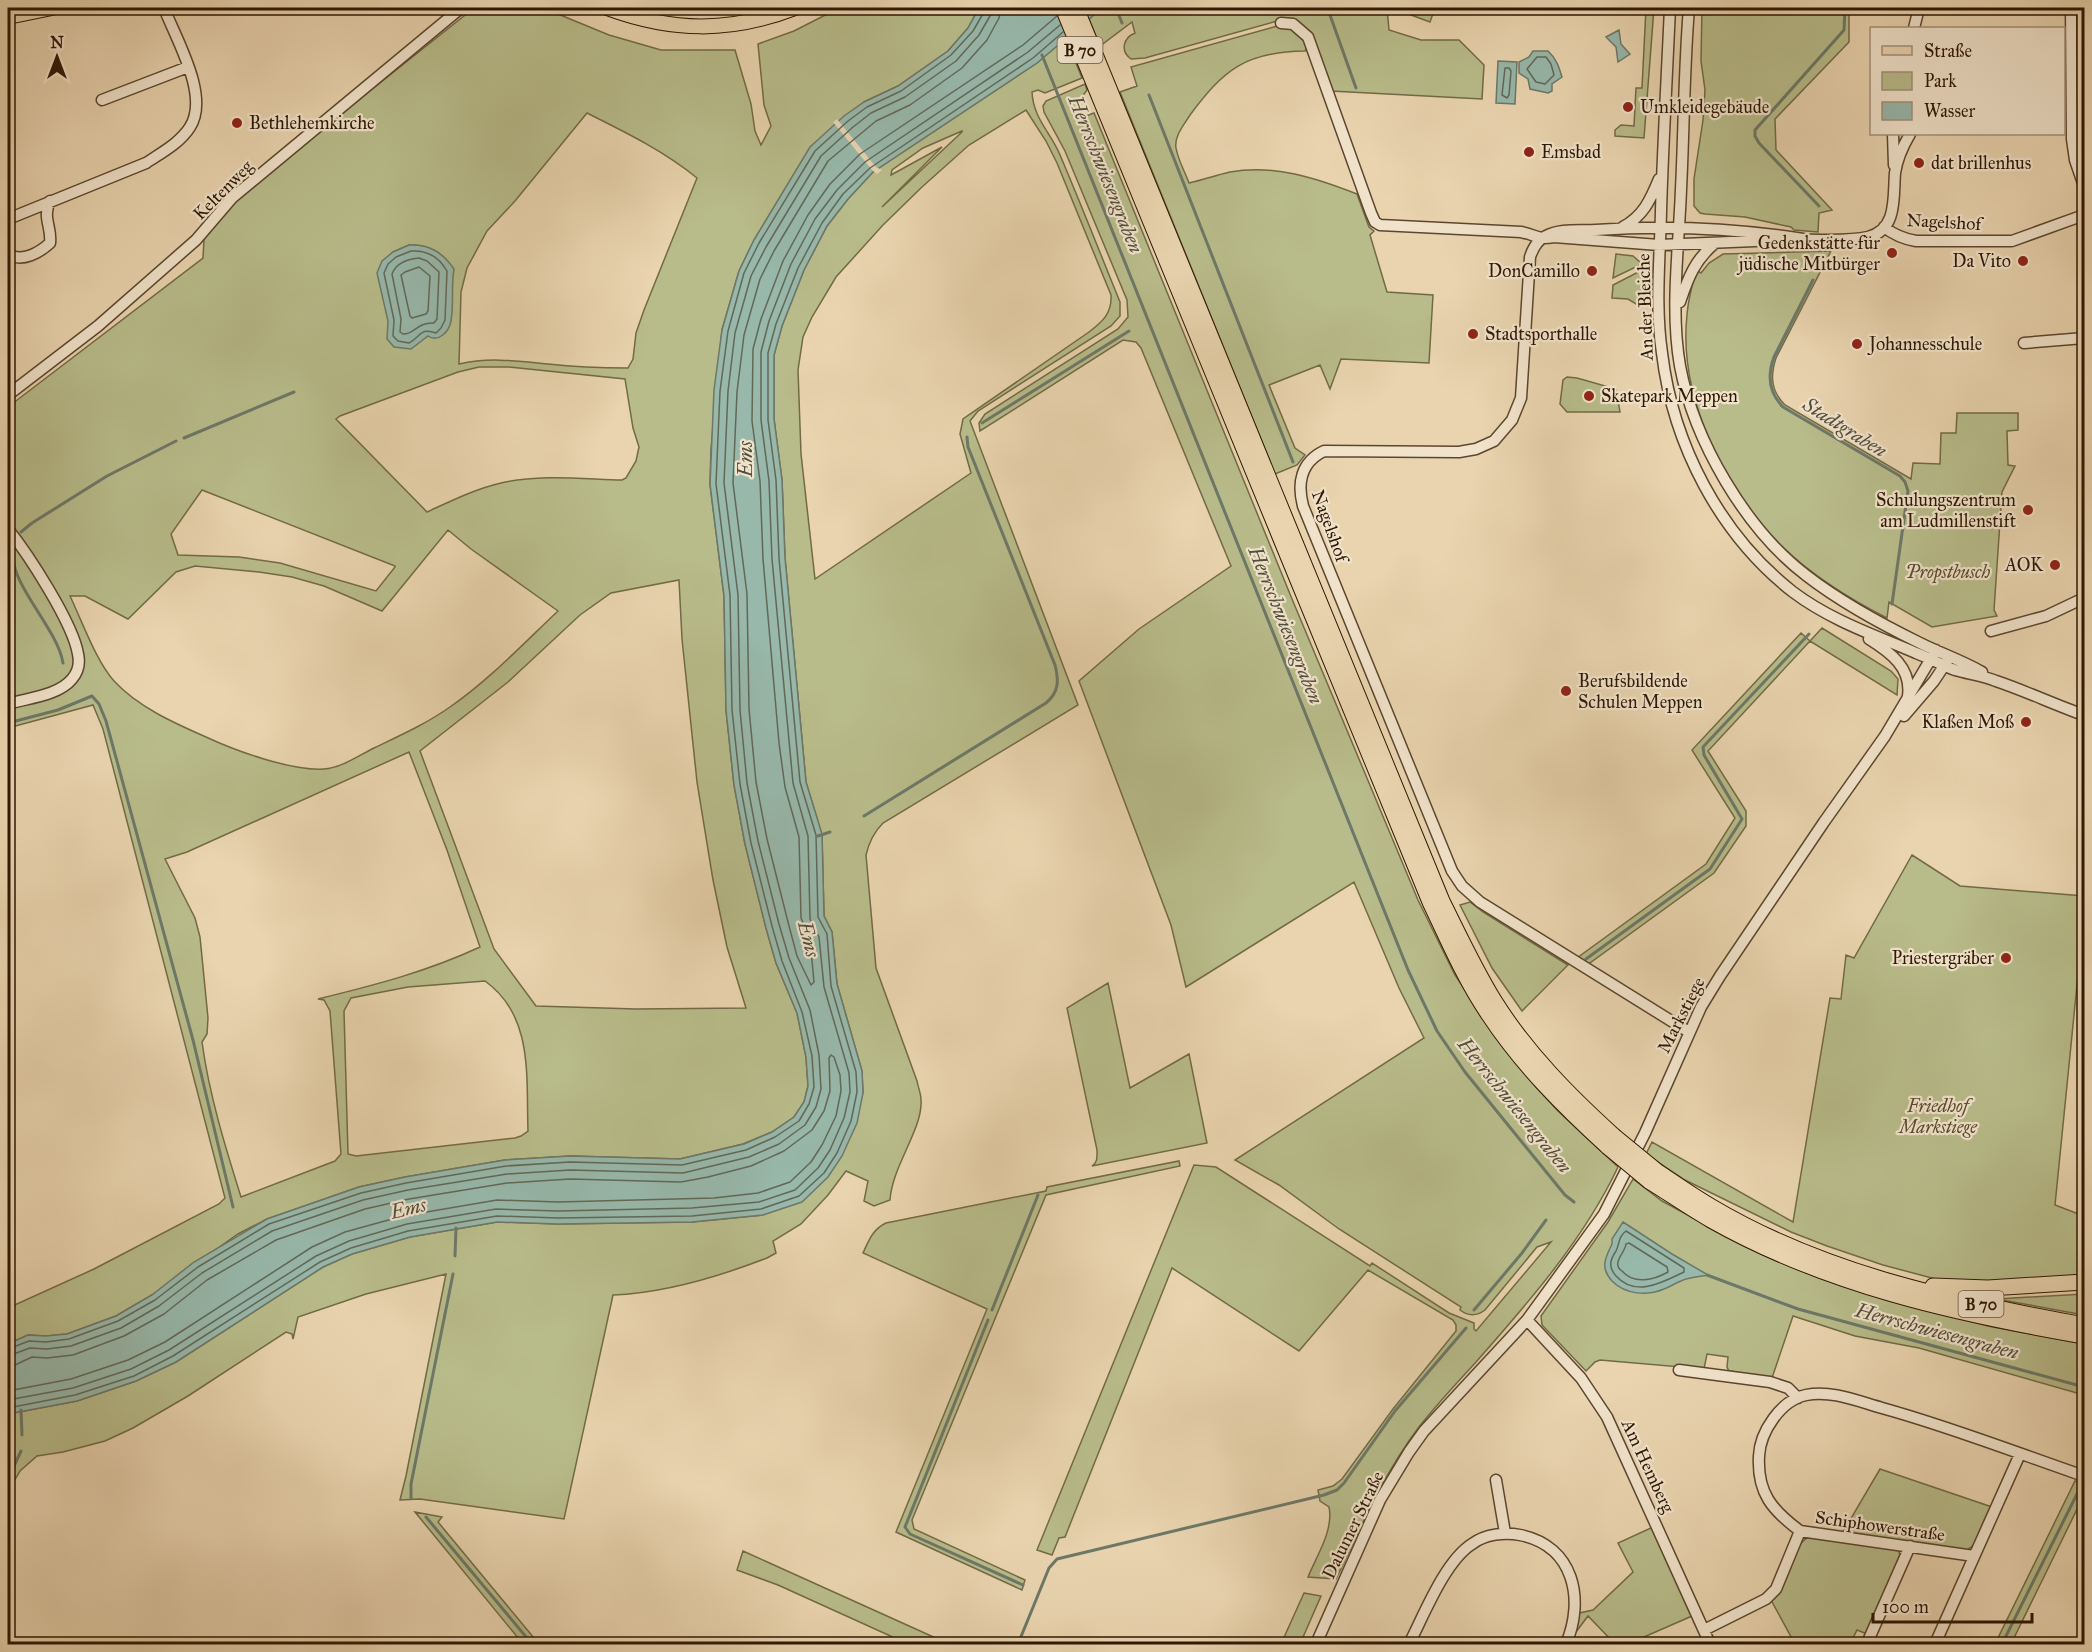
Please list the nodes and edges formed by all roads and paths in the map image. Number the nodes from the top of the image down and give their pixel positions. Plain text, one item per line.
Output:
1 (52, 8) edge
2 (164, 8) edge
3 (461, 8) edge
4 (607, 8) edge
5 (795, 8) edge
6 (1063, 8) edge
7 (1076, 8) edge
8 (1670, 8) edge
9 (1689, 8) edge
10 (1918, 8) edge
11 (2071, 8) edge
12 (8, 17) edge
13 (1281, 23) dead end
14 (1914, 27) edge
15 (188, 67) junction
16 (1103, 90) junction
17 (102, 100) dead end
18 (1893, 135) edge
19 (1909, 135) edge
20 (1662, 171) junction
21 (1896, 171) junction
22 (2085, 186) edge
23 (50, 201) junction
24 (2085, 215) edge
25 (8, 219) edge
26 (1884, 227) junction
27 (1622, 228) junction
28 (1660, 228) junction
29 (1680, 228) junction
30 (1540, 239) junction
31 (1803, 239) junction
32 (1714, 243) junction
33 (1659, 245) junction
34 (1679, 245) junction
35 (8, 252) edge
36 (1676, 314) junction
37 (2085, 338) edge
38 (2024, 343) dead end
39 (8, 395) edge
40 (8, 529) edge
41 (2085, 598) edge
42 (1833, 617) junction
43 (1991, 632) dead end
44 (1933, 655) junction
45 (1947, 661) junction
46 (1908, 700) junction
47 (8, 704) edge
48 (2085, 715) edge
49 (1886, 736) junction
50 (1689, 1032) junction
51 (1654, 1176) junction
52 (1880, 1278) junction
53 (2085, 1282) edge
54 (1527, 1320) junction
55 (2085, 1324) edge
56 (2085, 1336) edge
57 (1679, 1370) dead end
58 (1798, 1398) junction
59 (2020, 1454) junction
60 (2085, 1476) edge
61 (1496, 1480) dead end
62 (1800, 1531) junction
63 (1505, 1533) junction
64 (1910, 1546) junction
65 (1974, 1556) junction
66 (1704, 1630) junction
67 (1320, 1642) edge
68 (1869, 1643) edge
69 (1408, 1644) edge
70 (1566, 1644) edge
71 (1710, 1644) edge
72 (1935, 1644) edge

1 - 12 main road
2 - 15 street
3 - 39 street, Keltenweg
4 - 5 main road
6 - 16 highway, B 70
7 - 16 highway, B 70
8 - 20 street, An der Bleiche
9 - 29 street, An der Bleiche
10 - 14 street
11 - 22 street
13 - 30 street, Nagelshof
15 - 17 street
15 - 23 street
16 - 51 highway, B 70, bridge
18 - 21 street
19 - 21 street
20 - 27 street, An der Bleiche
20 - 28 street, An der Bleiche
21 - 26 street
23 - 25 street
23 - 35 street
24 - 26 street, Nagelshof
26 - 31 street, Nagelshof
27 - 28 street, Nagelshof
27 - 30 street, Nagelshof
28 - 29 street, Nagelshof
28 - 33 street, An der Bleiche
29 - 31 street, Nagelshof
29 - 34 street, An der Bleiche
30 - 33 street, Nagelshof
30 - 50 street, Nagelshof
31 - 32 street, Nagelshof
32 - 34 street, Nagelshof
32 - 36 street, An der Bleiche
33 - 34 street, Nagelshof
33 - 42 street, An der Bleiche
34 - 36 street, An der Bleiche
36 - 44 street, An der Bleiche
37 - 38 street
40 - 47 street
41 - 43 street
42 - 44 street, An der Bleiche
42 - 46 street
44 - 45 street, An der Bleiche
44 - 46 street, Markstiege
45 - 48 street, An der Bleiche
45 - 49 street, Markstiege
46 - 49 street, Markstiege
49 - 50 street, Markstiege
50 - 54 street, Markstiege
51 - 52 highway, B 70
51 - 56 highway, B 70
52 - 53 highway
52 - 55 highway, B 70
54 - 66 street, Am Hemberg
54 - 67 street, Dalumer Straße
57 - 58 street
58 - 59 street
58 - 62 street, Schiphowerstraße
59 - 60 street
59 - 65 street
61 - 63 street
62 - 64 street, Schiphowerstraße
62 - 66 street
63 - 69 street
63 - 70 street
64 - 65 street, Schiphowerstraße
64 - 68 street
65 - 72 street
66 - 71 street, Am Hemberg

